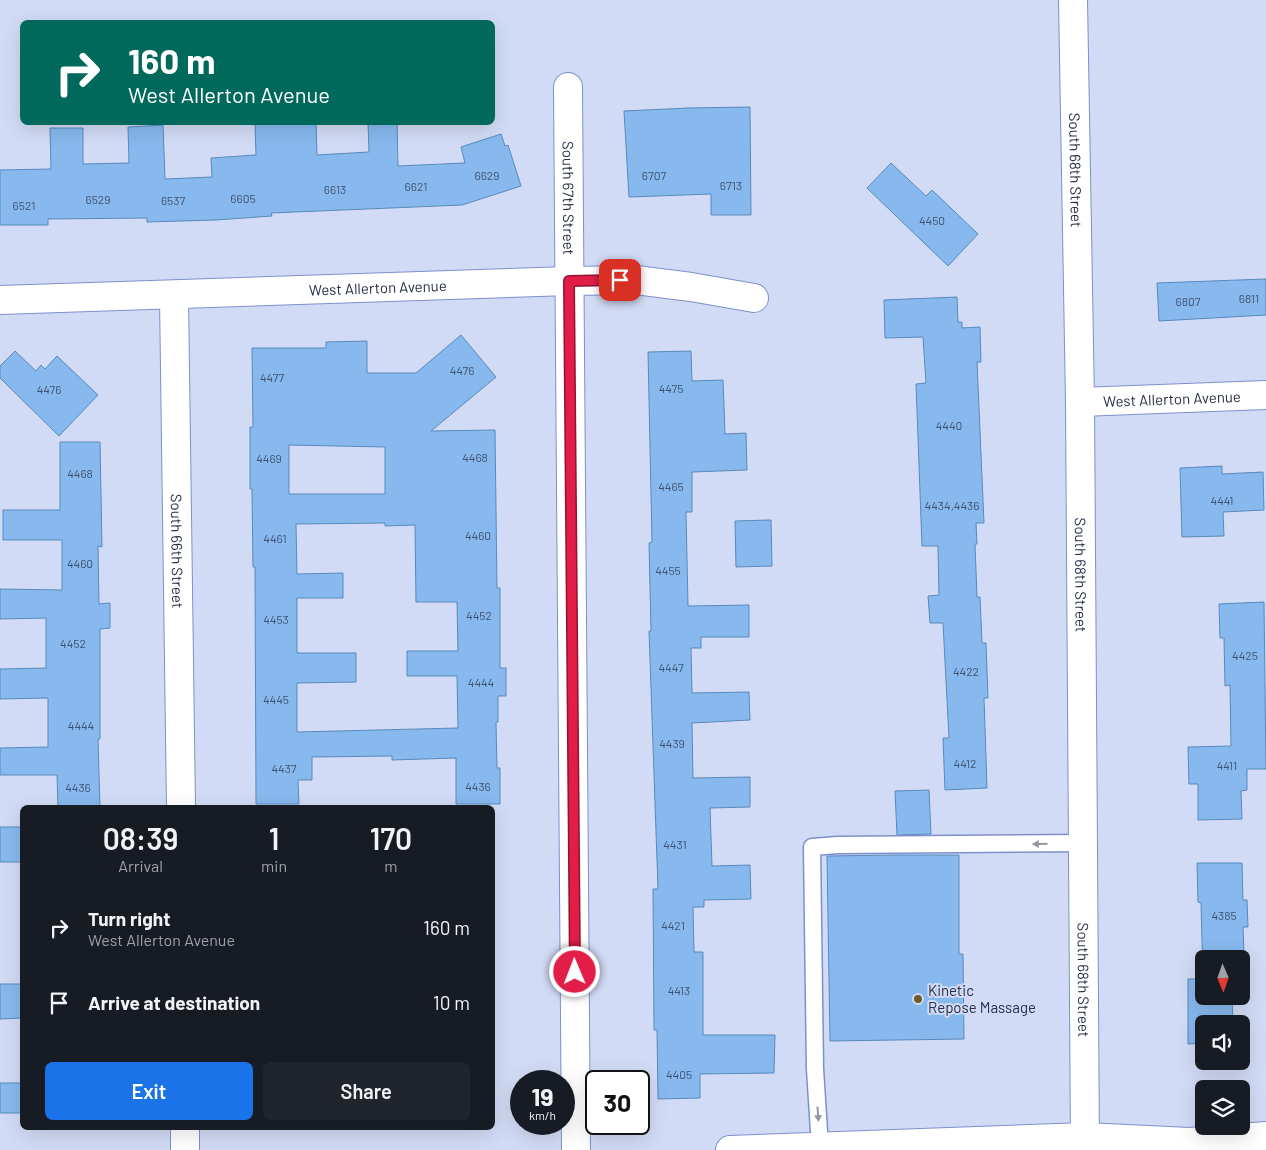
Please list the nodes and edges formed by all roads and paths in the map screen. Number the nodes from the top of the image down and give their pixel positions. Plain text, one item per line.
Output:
1 (1074, 0) edge
2 (568, 87) dead end
3 (569, 281) junction
4 (174, 296) junction
5 (754, 298) dead end
6 (0, 300) edge
7 (1266, 395) edge
8 (1080, 402) junction
9 (181, 805) edge
10 (1083, 843) junction
11 (185, 1130) edge
12 (1266, 1136) edge
13 (1085, 1144) edge
14 (1189, 1146) edge
15 (820, 1147) junction
16 (185, 1150) edge
17 (576, 1150) edge
18 (730, 1150) edge

1 - 8 street, South 68th Street
2 - 3 street, South 67th Street
3 - 4 street, West Allerton Avenue
3 - 5 street, West Allerton Avenue
3 - 17 street, South 67th Street
4 - 6 street, West Allerton Avenue
4 - 9 street, South 66th Street
7 - 8 street, West Allerton Avenue
8 - 10 street, South 68th Street
10 - 13 street, South 68th Street
10 -> 15 lane
11 - 16 street
12 - 14 street
13 - 14 street
13 - 15 street
15 - 18 street

